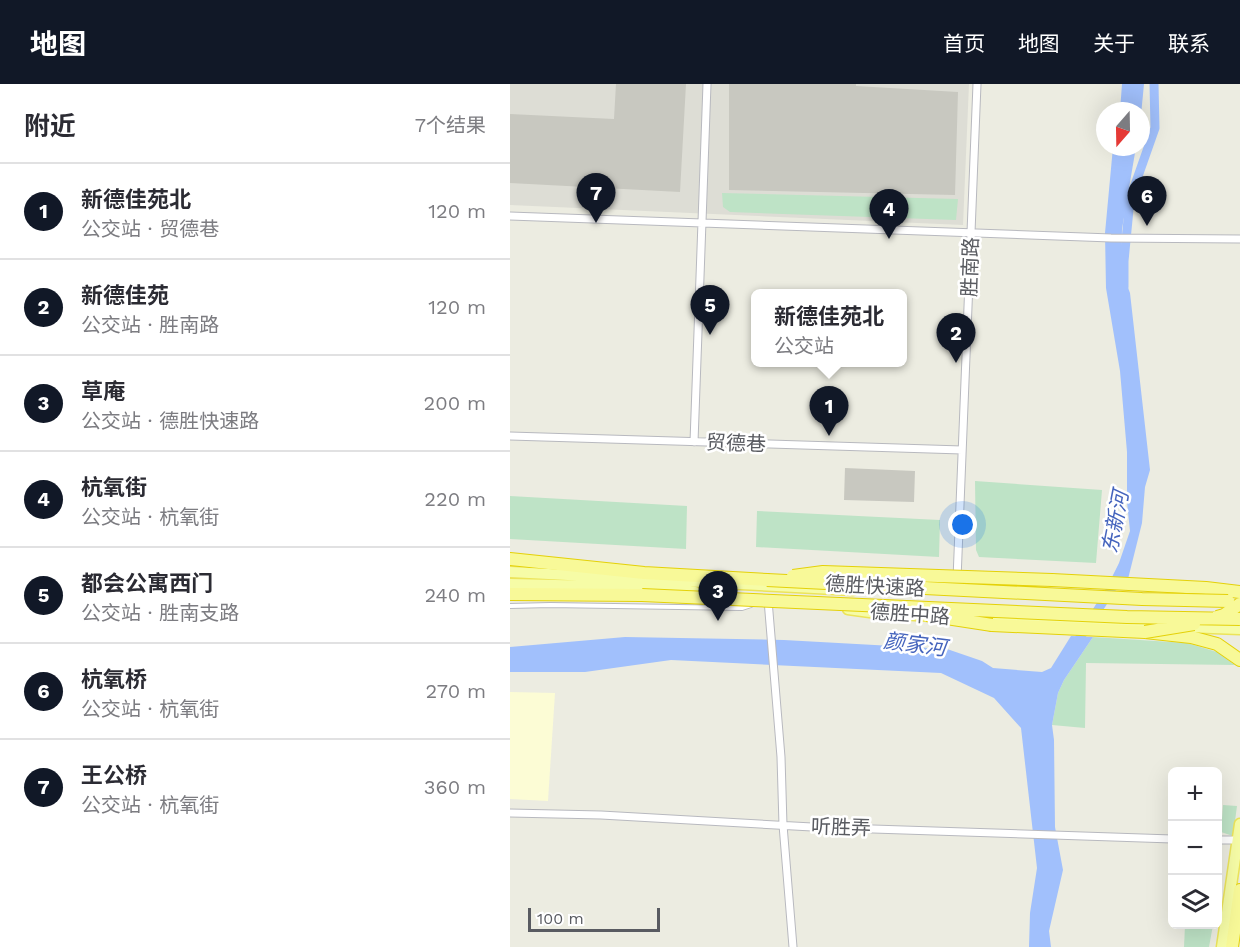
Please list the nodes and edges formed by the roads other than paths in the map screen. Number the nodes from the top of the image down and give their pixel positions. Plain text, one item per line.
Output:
1 (707, 84) edge
2 (977, 84) edge
3 (510, 216) edge
4 (701, 222) junction
5 (971, 233) junction
6 (1240, 239) edge
7 (510, 436) edge
8 (694, 442) junction
9 (962, 450) junction
10 (510, 559) edge
11 (510, 572) edge
12 (767, 580) junction
13 (510, 584) edge
14 (1240, 592) edge
15 (510, 594) edge
16 (956, 595) junction
17 (768, 598) junction
18 (1240, 604) edge
19 (867, 605) junction
20 (510, 606) edge
21 (1240, 619) edge
22 (1240, 629) edge
23 (1145, 632) junction
24 (1240, 660) edge
25 (510, 813) edge
26 (1240, 824) edge
27 (783, 825) junction
28 (1168, 839) edge
29 (1222, 840) edge
30 (1238, 840) junction
31 (1240, 890) edge
32 (793, 947) edge
33 (1222, 947) edge
34 (1232, 947) edge

1 - 4 street
2 - 5 street, 胜南路
3 - 4 street
4 - 5 street
4 - 8 street
5 - 6 street
5 - 9 street, 胜南路
7 - 8 street, 贸德巷
8 - 9 street, 贸德巷
9 - 16 street, 胜南路
10 - 12 highway, 德胜快速路
11 - 16 main road, 德胜中路
12 - 14 highway, bridge
12 - 18 highway, 德胜快速路, bridge
13 - 17 main road, 德胜中路
15 - 19 highway, 德胜快速路, bridge
16 - 18 main road, 德胜中路, bridge
17 - 20 lane
17 - 22 main road, 德胜中路
17 - 27 street
18 - 23 highway, bridge
19 - 21 highway, 德胜快速路, bridge
19 - 23 highway, bridge
23 - 24 highway, bridge
25 - 27 street, 听胜弄
26 - 30 main road
27 - 28 street, 听胜弄
27 - 32 street
29 - 30 street
30 - 33 main road
31 - 34 highway

